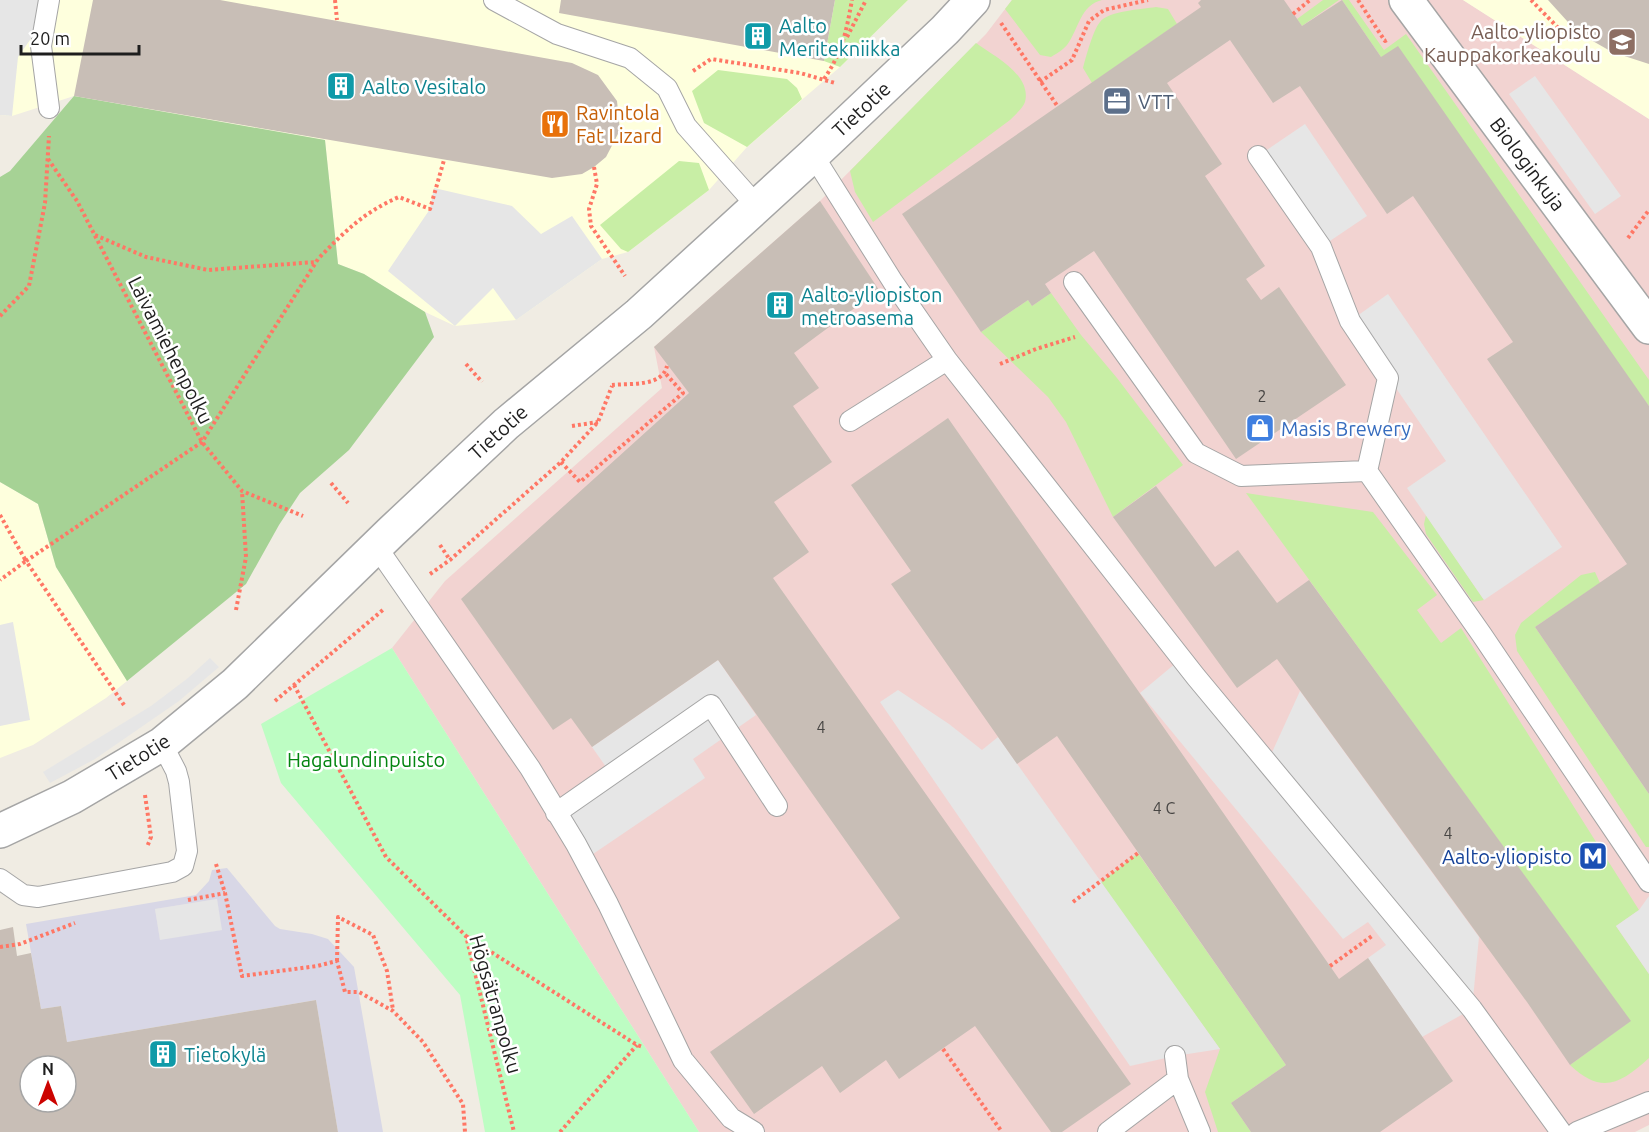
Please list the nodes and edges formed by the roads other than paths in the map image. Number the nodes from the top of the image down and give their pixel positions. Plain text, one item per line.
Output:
1 (49, 0) edge
2 (494, 0) edge
3 (1406, 0) edge
4 (985, 8) edge
5 (49, 108) dead end
6 (813, 155) junction
7 (1258, 156) dead end
8 (756, 205) junction
9 (1074, 282) dead end
10 (1649, 327) edge
11 (946, 360) junction
12 (850, 421) dead end
13 (1367, 471) junction
14 (376, 546) junction
15 (162, 744) junction
16 (777, 806) dead end
17 (556, 813) junction
18 (0, 831) edge
19 (0, 879) edge
20 (1649, 882) edge
21 (1174, 1056) dead end
22 (1178, 1079) junction
23 (1649, 1102) edge
24 (754, 1132) edge
25 (1108, 1132) edge
26 (1200, 1132) edge
27 (1561, 1132) edge
28 (1577, 1132) edge

1 - 5 lane
2 - 8 lane
3 - 10 street, Biologinkuja
4 - 6 street, Tietotie
6 - 8 street, Tietotie
6 - 11 lane
7 - 13 lane
8 - 14 street, Tietotie
9 - 13 lane
11 - 12 lane
11 - 27 lane
13 - 20 lane
14 - 15 street, Tietotie
14 - 17 lane
15 - 18 street, Tietotie
15 - 19 lane
16 - 17 lane
17 - 24 lane
21 - 22 lane
22 - 25 lane
22 - 26 lane
23 - 28 lane

